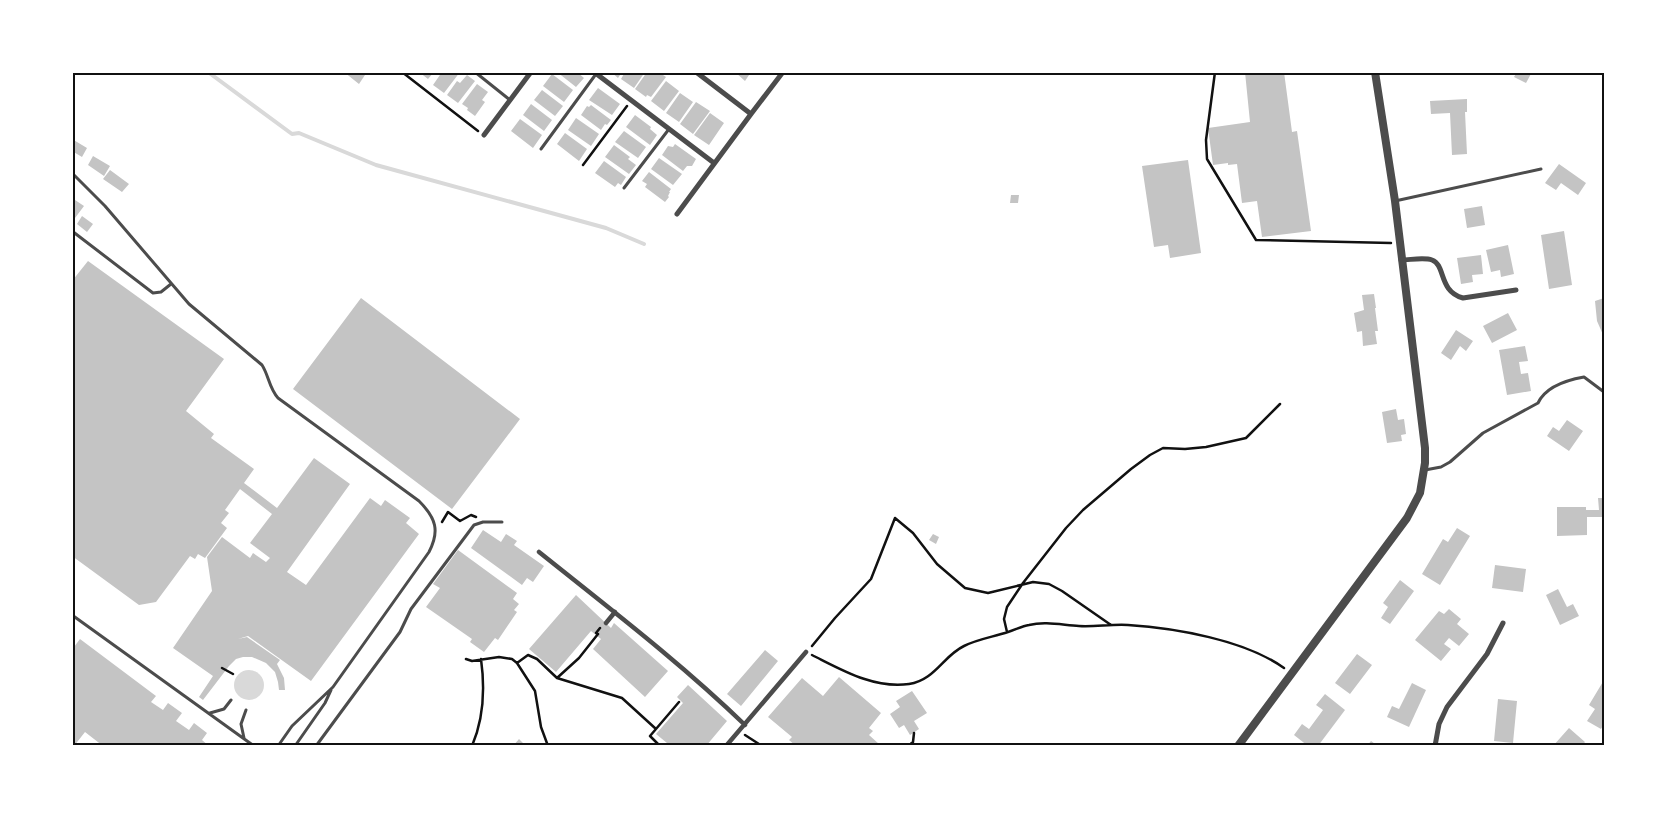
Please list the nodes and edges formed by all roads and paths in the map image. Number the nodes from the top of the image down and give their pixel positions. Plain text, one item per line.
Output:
1 (402, 72) edge
2 (475, 72) edge
3 (531, 72) edge
4 (696, 72) edge
5 (783, 72) edge
6 (1214, 72) edge
7 (1375, 72) edge
8 (595, 73) edge
9 (511, 100) junction
10 (631, 101) junction
11 (751, 114) junction
12 (669, 129) junction
13 (484, 136) joint
14 (541, 149) dead end
15 (714, 163) junction
16 (583, 165) dead end
17 (1541, 168) dead end
18 (72, 173) edge
19 (624, 188) dead end
20 (1395, 202) junction
21 (678, 214) dead end
22 (72, 231) edge
23 (1399, 243) junction
24 (1401, 260) junction
25 (171, 284) junction
26 (1516, 290) dead end
27 (1604, 392) edge
28 (1280, 404) dead end
29 (1424, 470) junction
30 (483, 522) junction
31 (502, 522) dead end
32 (436, 534) junction
33 (540, 552) dead end
34 (1021, 586) junction
35 (615, 612) junction
36 (72, 615) edge
37 (606, 623) dead end
38 (1503, 623) dead end
39 (1111, 624) junction
40 (597, 630) dead end
41 (1007, 632) junction
42 (806, 652) junction
43 (466, 659) dead end
44 (481, 659) junction
45 (517, 662) junction
46 (222, 668) dead end
47 (233, 674) dead end
48 (1291, 674) junction
49 (557, 678) junction
50 (333, 687) junction
51 (231, 700) dead end
52 (679, 702) dead end
53 (246, 710) dead end
54 (210, 713) junction
55 (745, 725) junction
56 (656, 729) junction
57 (739, 731) junction
58 (914, 733) dead end
59 (244, 738) junction
60 (254, 746) edge
61 (278, 746) edge
62 (295, 746) edge
63 (316, 746) edge
64 (472, 746) edge
65 (548, 746) edge
66 (660, 746) edge
67 (726, 746) edge
68 (762, 746) edge
69 (908, 746) edge
70 (1238, 746) edge
71 (1435, 746) edge

1 - 13 path
2 - 9 lane
3 - 9 street
4 - 11 street
5 - 11 street
6 - 23 path
7 - 20 street
8 - 10 street
8 - 14 lane
9 - 13 street
10 - 12 street
10 - 16 path
11 - 15 street
12 - 15 street
12 - 19 lane
15 - 21 street
17 - 20 lane
18 - 25 lane
20 - 23 street
22 - 25 lane
23 - 24 street
24 - 26 street
24 - 29 street
25 - 32 lane
27 - 29 lane
28 - 34 path
29 - 48 street
30 - 31 lane
30 - 32 path
30 - 63 lane
32 - 50 lane
33 - 35 street
34 - 39 path
34 - 41 path
34 - 42 path
35 - 37 street
35 - 55 street
36 - 54 lane
38 - 71 street
39 - 41 path
39 - 48 path
40 - 49 path
41 - 42 path
42 - 55 street
43 - 44 path
44 - 45 path
44 - 64 path
45 - 49 path
45 - 65 path
46 - 47 path
48 - 70 street
49 - 56 path
50 - 61 lane
50 - 62 lane
51 - 54 lane
52 - 56 path
53 - 59 lane
54 - 59 lane
55 - 57 street
56 - 66 path
57 - 67 street
57 - 68 path
58 - 69 path
59 - 60 lane

